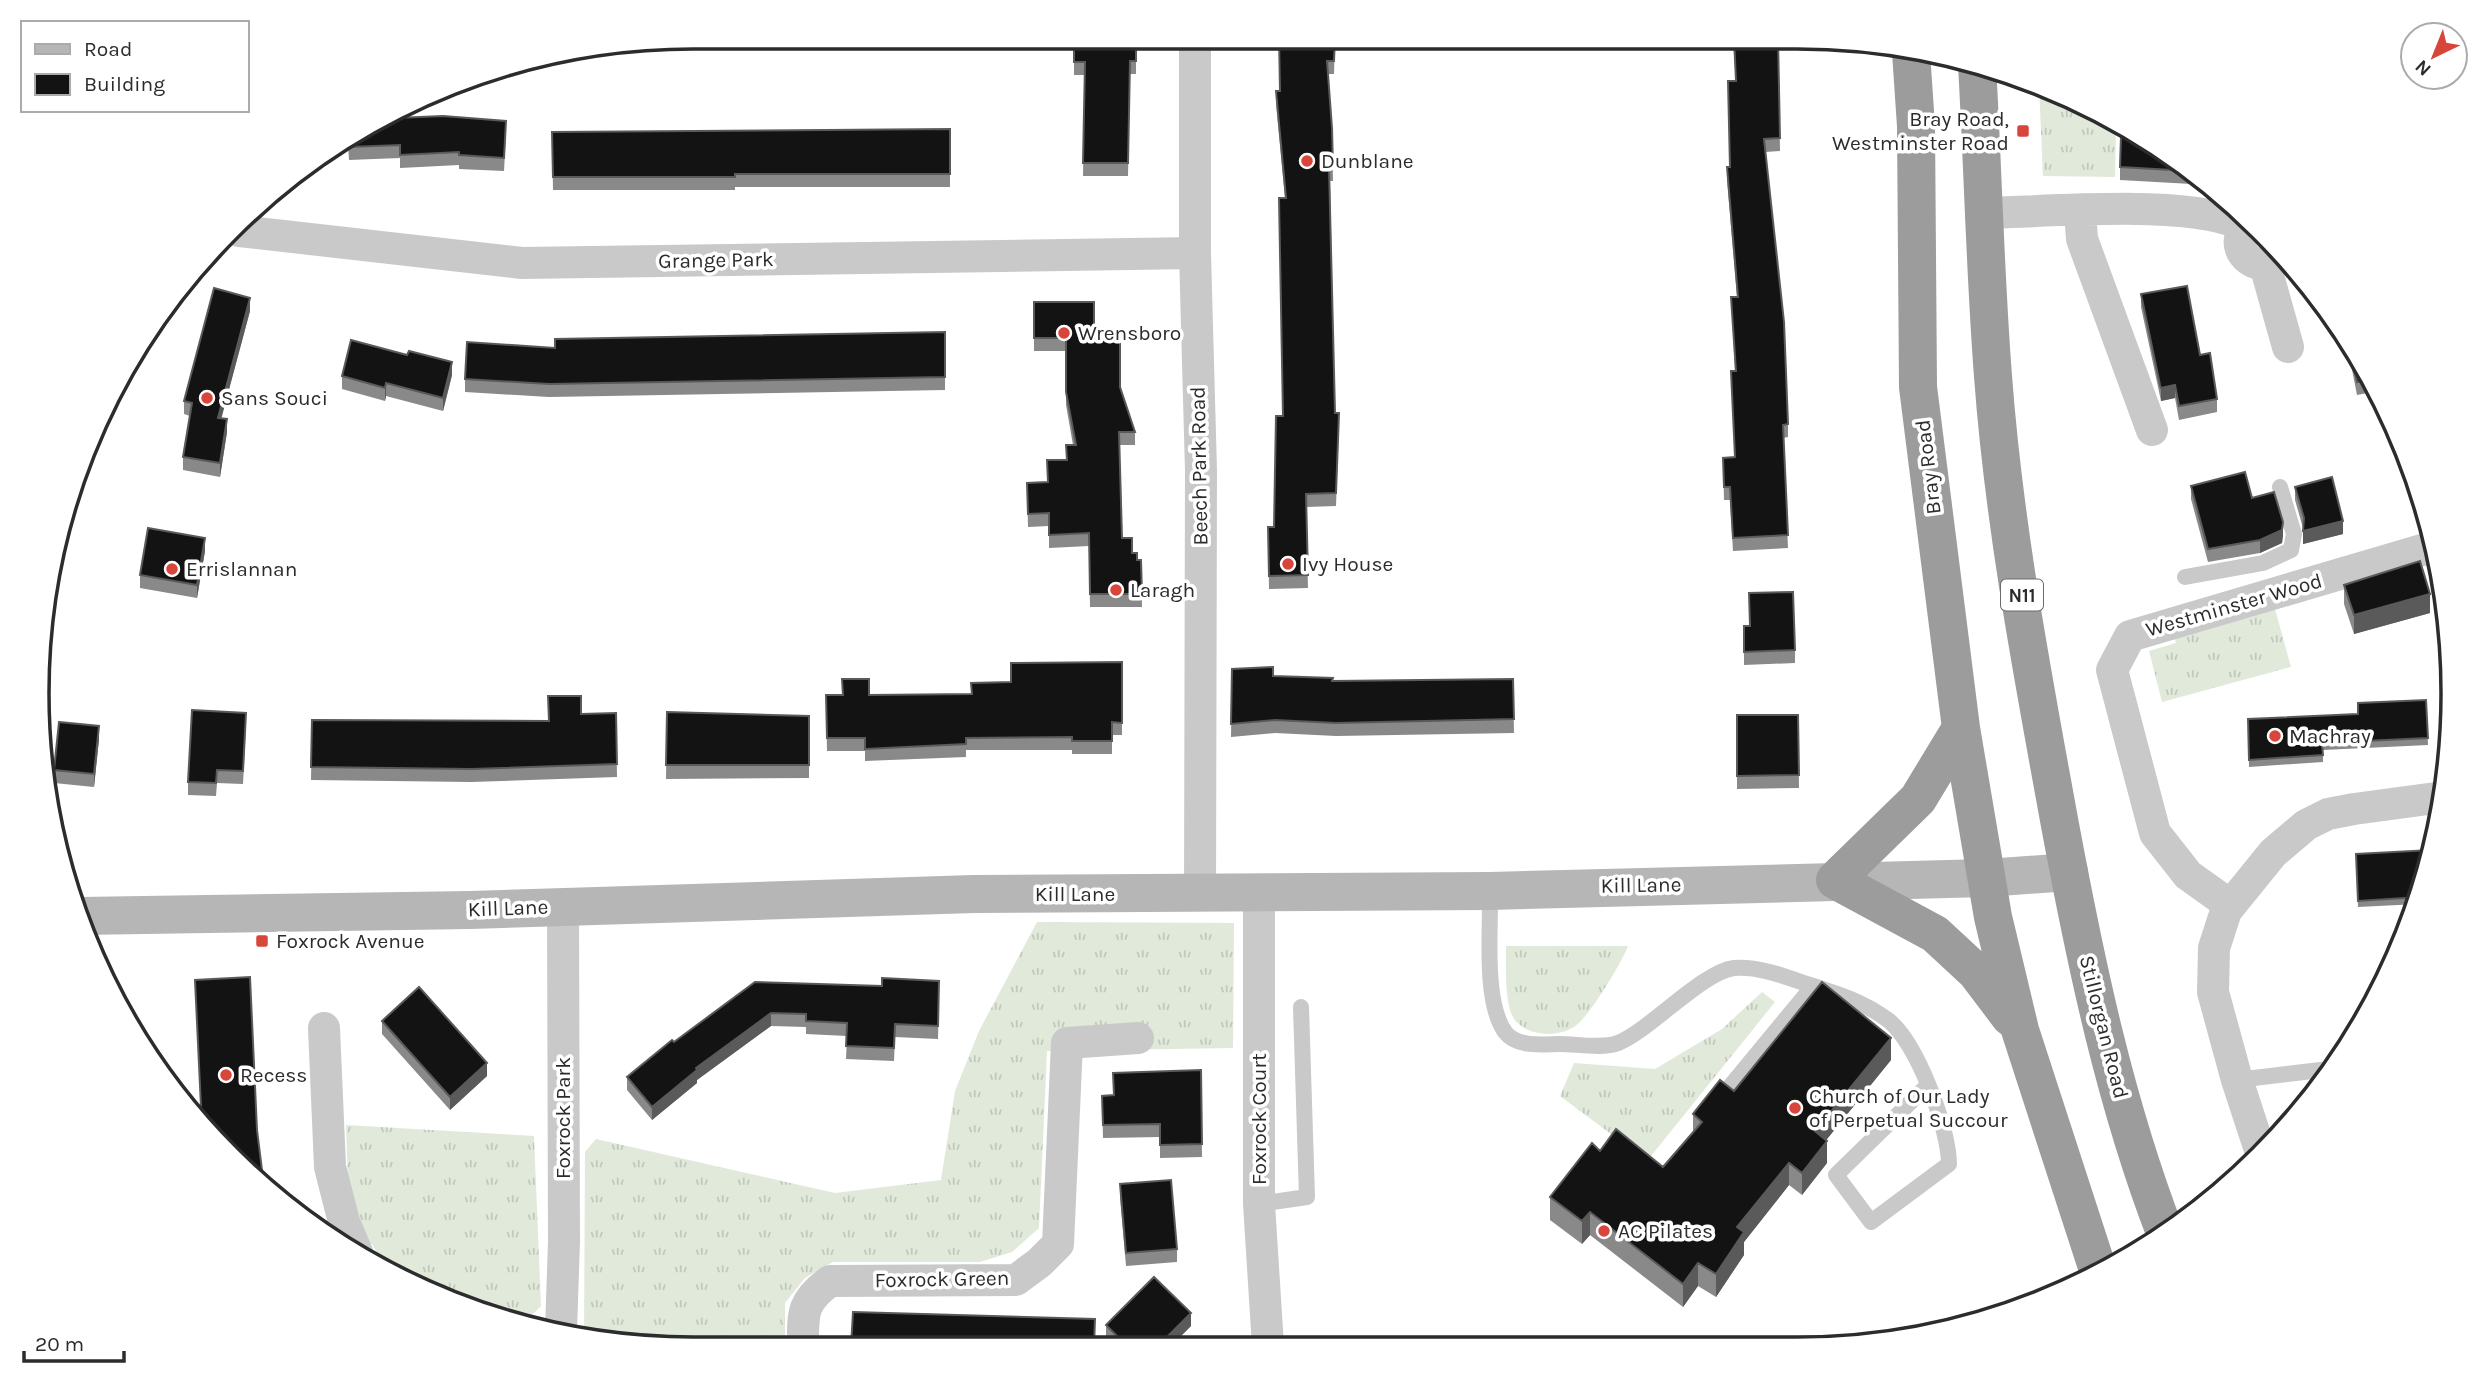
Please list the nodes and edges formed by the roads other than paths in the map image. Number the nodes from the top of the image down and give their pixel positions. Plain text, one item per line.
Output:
1 (1195, 49) edge
2 (1911, 59) edge
3 (1978, 75) edge
4 (2080, 211) junction
5 (1985, 213) junction
6 (2233, 220) edge
7 (2244, 231) edge
8 (245, 232) edge
9 (1195, 253) junction
10 (2273, 260) edge
11 (2288, 347) dead end
12 (2152, 430) dead end
13 (2280, 487) dead end
14 (2425, 550) edge
15 (2185, 577) dead end
16 (1961, 728) junction
17 (2432, 799) edge
18 (2069, 872) junction
19 (1986, 878) junction
20 (1835, 880) junction
21 (1490, 891) junction
22 (1259, 892) junction
23 (1200, 895) junction
24 (2230, 905) junction
25 (562, 906) junction
26 (89, 916) edge
27 (1813, 986) junction
28 (1301, 1007) dead end
29 (324, 1028) dead end
30 (2020, 1030) junction
31 (1138, 1038) dead end
32 (2318, 1070) edge
33 (2236, 1080) junction
34 (1927, 1086) junction
35 (1727, 1090) edge
36 (2257, 1142) edge
37 (1259, 1204) junction
38 (2162, 1223) edge
39 (351, 1238) edge
40 (2096, 1263) edge
41 (561, 1324) edge
42 (803, 1337) edge
43 (1267, 1337) edge

1 - 9 street, Beech Park Road
2 - 16 highway, Bray Road
3 - 5 highway, N11
4 - 5 street
4 - 6 street
4 - 12 street
5 - 18 highway, Stillorgan Road / N11
7 - 10 street
8 - 9 street, Grange Park
9 - 23 street, Beech Park Road
10 - 11 street
13 - 15 lane
14 - 24 street, Westminster Wood
16 - 19 highway, Bray Road
16 - 20 highway
17 - 24 street
18 - 19 main road, Kill Lane
18 - 38 highway, Stillorgan Road / N11
19 - 20 main road, Kill Lane
19 - 30 highway
20 - 21 main road, Kill Lane
20 - 30 highway
21 - 22 main road, Kill Lane
21 - 27 lane
22 - 23 main road, Kill Lane
22 - 37 street, Foxrock Court
23 - 25 main road, Kill Lane
24 - 33 street
25 - 26 main road, Kill Lane
25 - 41 street, Foxrock Park
27 - 34 lane
27 - 35 lane
28 - 37 lane
29 - 39 street
30 - 40 highway
31 - 42 street, Foxrock Green
32 - 33 lane
33 - 36 street
34 - 34 lane
37 - 43 street, Foxrock Court

